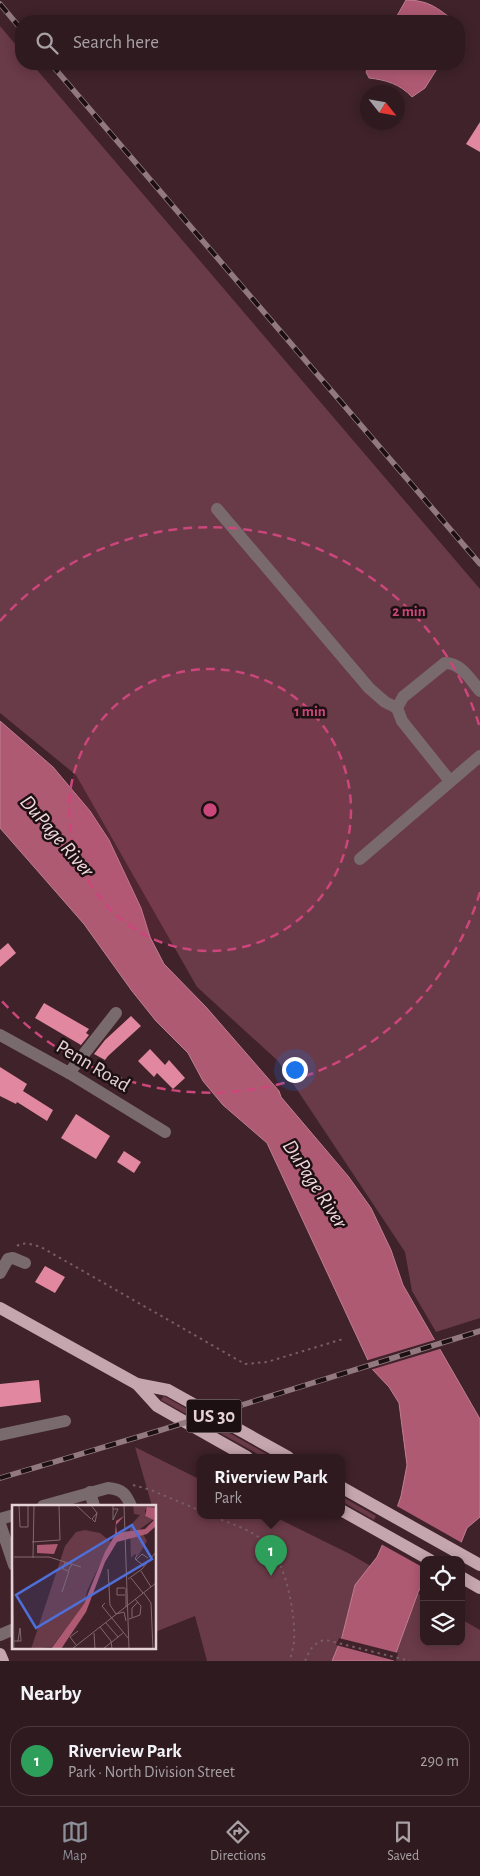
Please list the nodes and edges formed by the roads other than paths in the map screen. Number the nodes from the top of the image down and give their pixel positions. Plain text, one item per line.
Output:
1 (217, 509) dead end
2 (480, 691) edge
3 (397, 708) junction
4 (480, 756) edge
5 (450, 781) junction
6 (360, 859) dead end
7 (116, 1012) dead end
8 (0, 1035) edge
9 (69, 1073) junction
10 (165, 1132) dead end
11 (26, 1263) dead end
12 (0, 1273) edge
13 (0, 1308) edge
14 (137, 1384) junction
15 (65, 1421) dead end
16 (0, 1435) edge
17 (243, 1454) edge
18 (283, 1454) edge
19 (345, 1489) edge
20 (90, 1492) junction
21 (46, 1505) edge
22 (94, 1505) edge
23 (130, 1505) edge
24 (345, 1512) edge
25 (0, 1524) edge
26 (423, 1556) edge
27 (12, 1559) edge
28 (480, 1565) edge
29 (465, 1579) edge
30 (479, 1587) edge
31 (12, 1630) edge
32 (0, 1634) edge
33 (0, 1654) edge
34 (3, 1661) edge

1 - 3 street
2 - 3 street
3 - 5 street
4 - 5 street
5 - 6 street
7 - 9 street
8 - 9 street, Penn Road
9 - 10 street, Penn Road
11 - 12 street
13 - 14 main road, US 30
14 - 17 main road, US 30
14 - 18 main road, US 30
15 - 16 street
19 - 28 main road
20 - 21 street
20 - 22 street
20 - 23 street
24 - 26 main road
25 - 27 street
29 - 30 main road
31 - 32 street
33 - 34 main road

